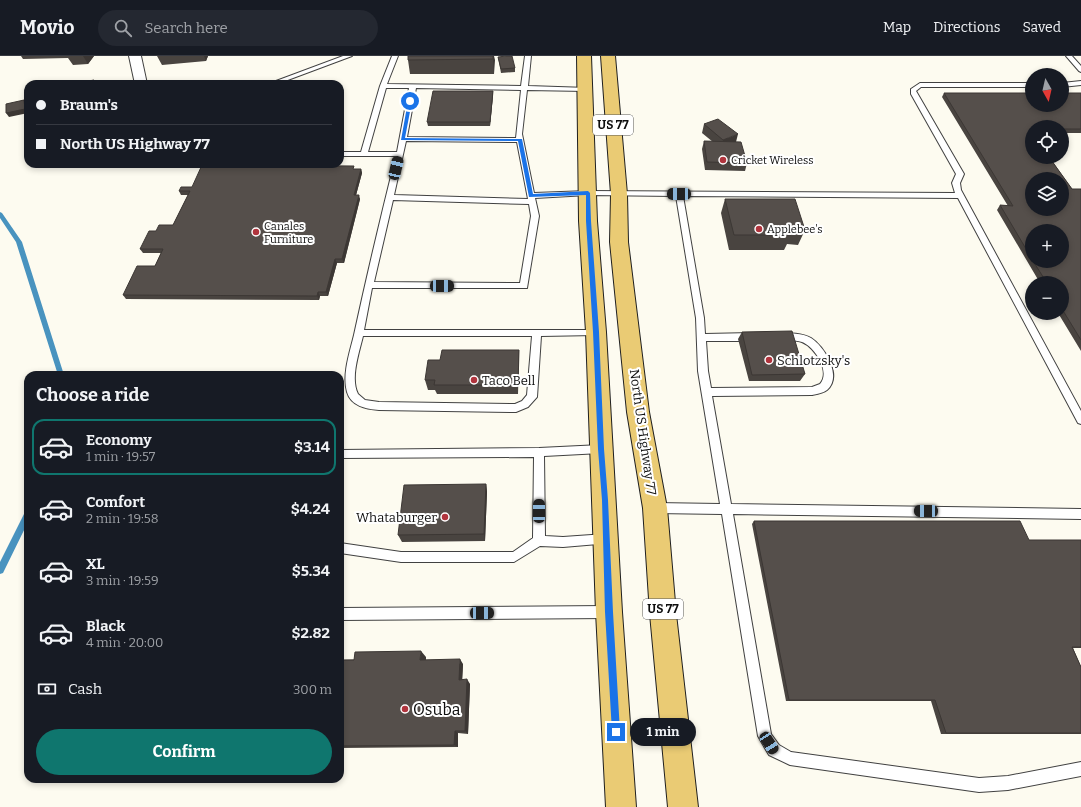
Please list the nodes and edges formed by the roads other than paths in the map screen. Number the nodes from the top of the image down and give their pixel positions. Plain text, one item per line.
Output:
1 (135, 56) edge
2 (348, 56) edge
3 (395, 56) edge
4 (528, 56) edge
5 (584, 56) edge
6 (608, 56) edge
7 (1069, 56) edge
8 (1081, 70) edge
9 (140, 80) edge
10 (282, 80) edge
11 (1081, 83) edge
12 (1069, 84) edge
13 (1025, 85) edge
14 (382, 86) junction
15 (413, 87) junction
16 (524, 89) junction
17 (586, 89) junction
18 (402, 139) junction
19 (520, 140) junction
20 (344, 154) edge
21 (364, 154) junction
22 (400, 154) junction
23 (588, 193) junction
24 (618, 194) junction
25 (679, 194) junction
26 (960, 196) junction
27 (390, 197) junction
28 (532, 199) junction
29 (368, 285) junction
30 (596, 332) junction
31 (359, 333) junction
32 (537, 333) junction
33 (701, 338) junction
34 (707, 392) junction
35 (1081, 420) edge
36 (601, 449) junction
37 (539, 452) junction
38 (344, 454) edge
39 (655, 508) junction
40 (726, 510) junction
41 (1081, 514) edge
42 (606, 539) junction
43 (539, 541) junction
44 (344, 549) edge
45 (609, 612) junction
46 (344, 614) edge
47 (1081, 769) edge
48 (621, 807) edge
49 (683, 807) edge

1 - 9 street
2 - 10 lane
3 - 14 lane
4 - 16 lane
5 - 17 main road, US 77
6 - 24 main road, North US Highway 77 / US 77
7 - 8 lane
11 - 12 lane
13 - 26 lane
14 - 15 lane
14 - 21 lane
15 - 16 lane
15 - 18 lane
16 - 17 lane
16 - 19 lane
17 - 23 main road, US 77
18 - 19 lane
18 - 22 lane
19 - 28 lane
20 - 21 lane
21 - 22 lane
22 - 27 lane
23 - 24 lane
23 - 28 lane
23 - 30 main road, US 77
24 - 25 lane
24 - 39 main road, North US Highway 77 / US 77
25 - 26 lane
25 - 33 lane
26 - 35 lane
27 - 28 lane
27 - 29 lane
28 - 29 lane
29 - 31 lane
30 - 32 lane
30 - 36 main road, US 77
31 - 32 lane
31 - 32 lane
33 - 34 lane
33 - 34 lane
34 - 40 lane
36 - 37 lane
36 - 42 main road, US 77
37 - 38 lane
37 - 43 lane
39 - 40 lane
39 - 49 main road, North US Highway 77 / US 77
40 - 41 lane
40 - 47 lane
42 - 43 lane
42 - 45 main road, US 77
43 - 44 lane
45 - 46 lane
45 - 48 main road, US 77

